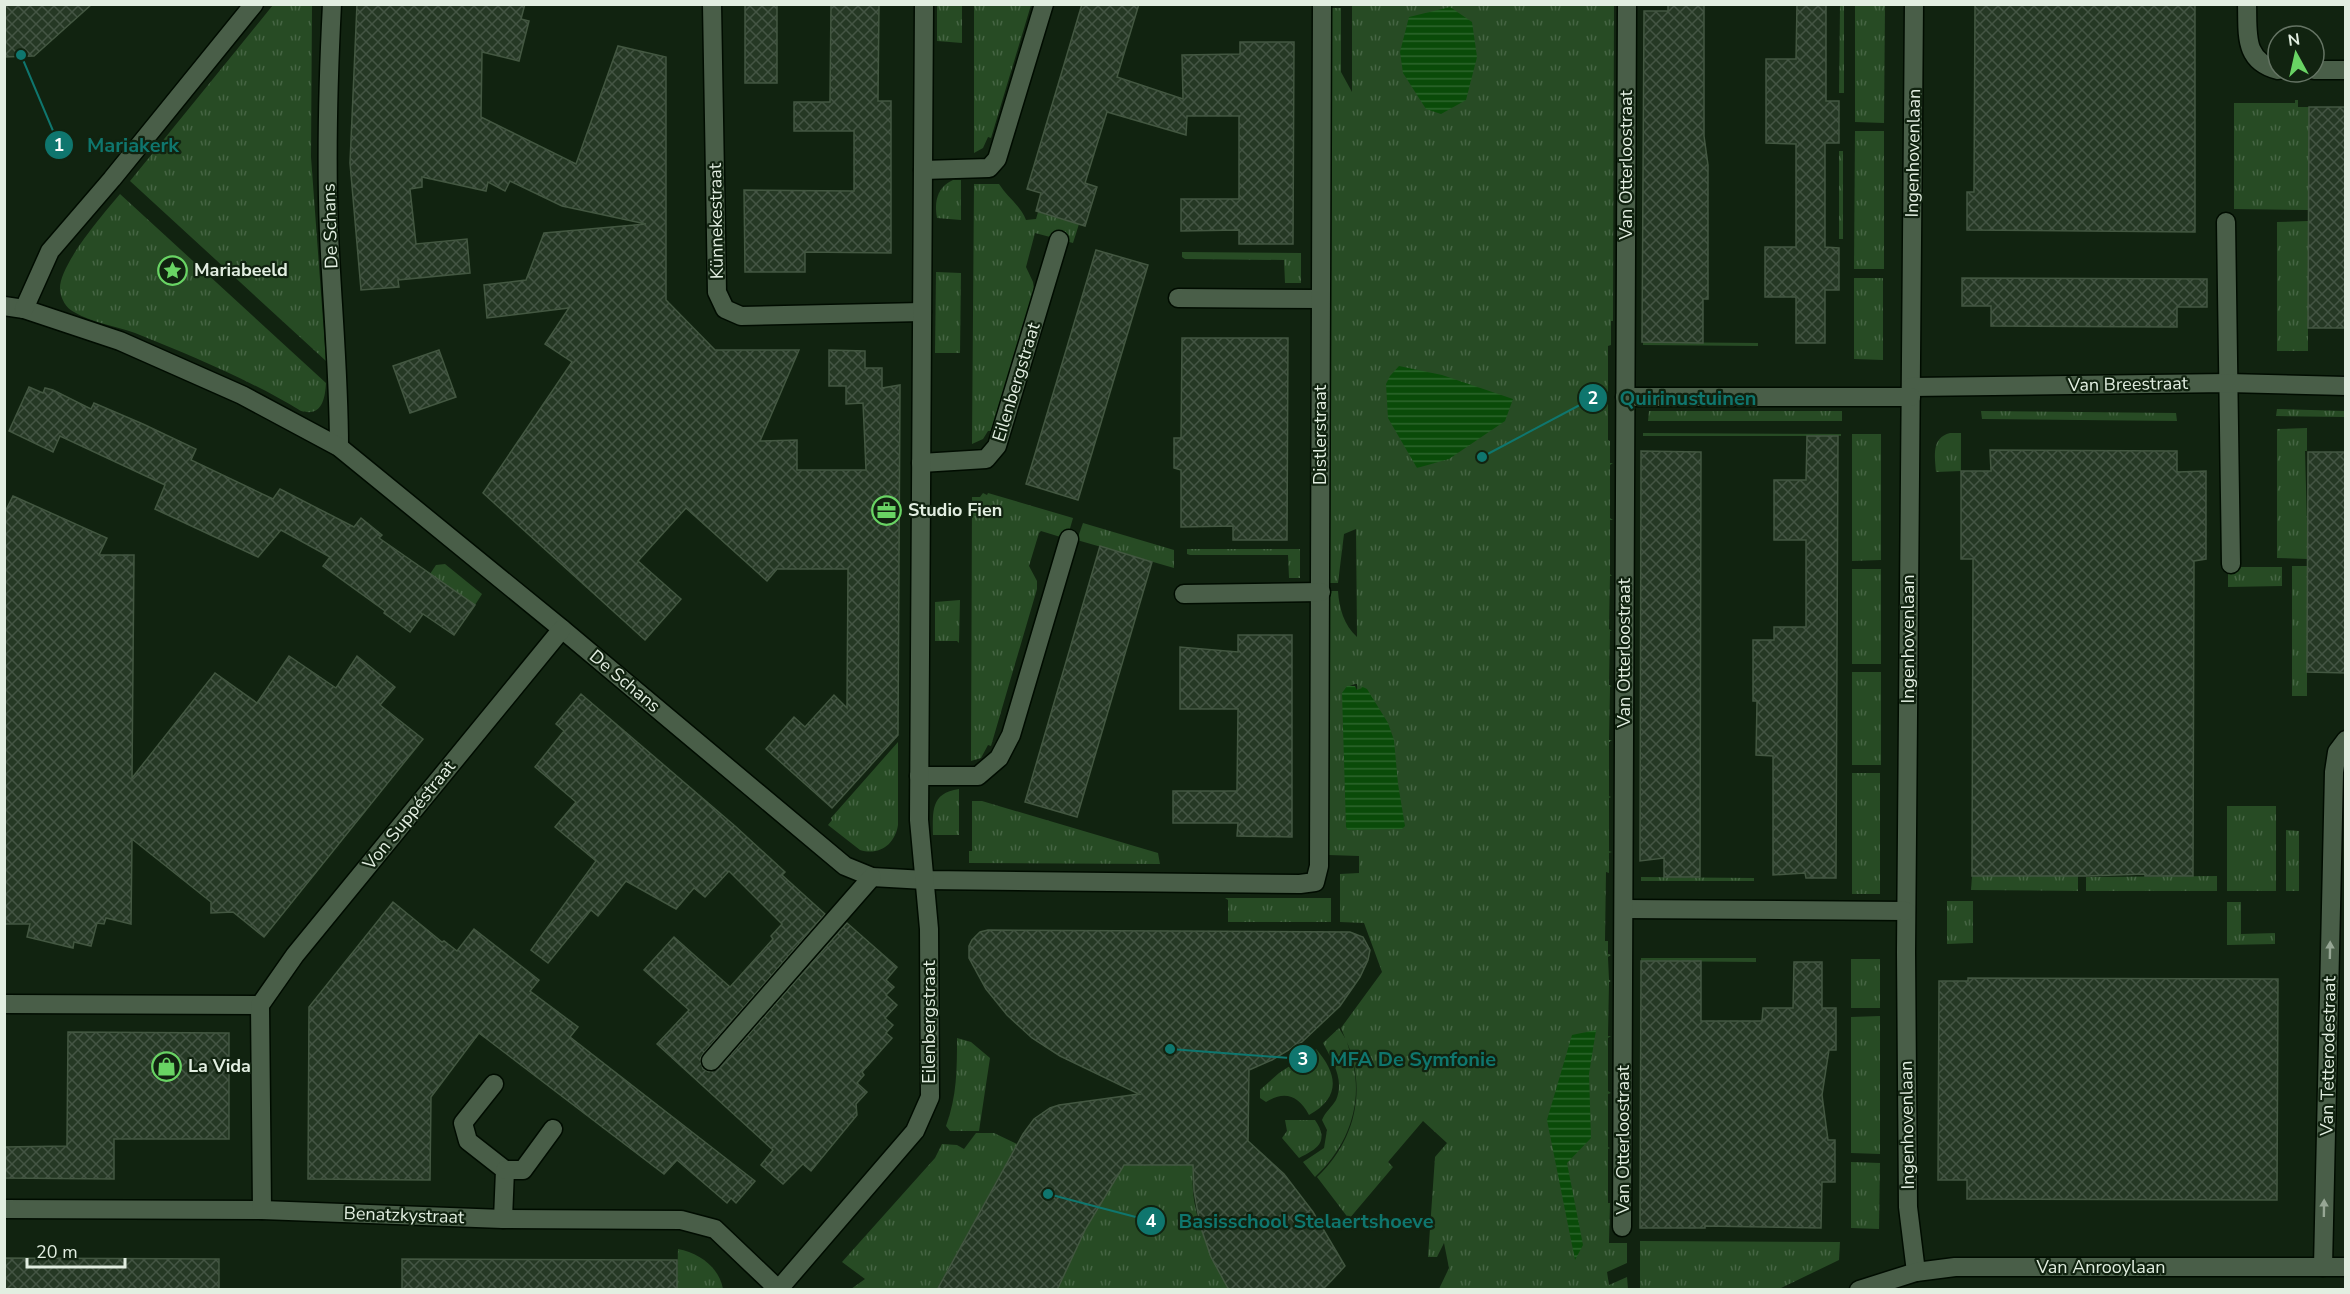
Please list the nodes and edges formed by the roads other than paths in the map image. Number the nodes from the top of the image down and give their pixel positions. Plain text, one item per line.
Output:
1 (254, 4) edge
2 (332, 4) edge
3 (711, 4) edge
4 (924, 4) edge
5 (1044, 4) edge
6 (1322, 4) edge
7 (1627, 4) edge
8 (1914, 4) edge
9 (2247, 4) edge
10 (2266, 65) edge
11 (2326, 70) edge
12 (2346, 70) edge
13 (923, 170) junction
14 (2226, 222) dead end
15 (1059, 240) dead end
16 (1178, 298) dead end
17 (1320, 299) junction
18 (4, 306) edge
19 (24, 309) junction
20 (922, 312) junction
21 (2228, 383) junction
22 (2346, 386) edge
23 (1911, 392) junction
24 (1625, 397) junction
25 (339, 447) junction
26 (921, 463) junction
27 (1069, 539) dead end
28 (2231, 564) dead end
29 (1321, 592) junction
30 (1184, 594) dead end
31 (562, 629) junction
32 (2346, 740) edge
33 (919, 776) junction
34 (872, 877) junction
35 (925, 880) junction
36 (1624, 909) junction
37 (1906, 911) junction
38 (4, 1004) edge
39 (260, 1005) junction
40 (711, 1061) dead end
41 (494, 1084) dead end
42 (553, 1129) dead end
43 (505, 1170) junction
44 (4, 1209) edge
45 (262, 1210) junction
46 (503, 1219) junction
47 (1622, 1227) dead end
48 (2323, 1267) junction
49 (2346, 1267) edge
50 (1916, 1272) junction
51 (778, 1289) edge
52 (1859, 1290) edge

1 - 19 street
2 - 25 street, De Schans
3 - 20 street, Künnekestraat
4 - 13 street, Eilenbergstraat
5 - 13 street
6 - 17 street, Distlerstraat
7 - 24 street, Van Otterloostraat
8 - 23 street, Ingenhovenlaan
9 - 10 street
11 - 12 street
13 - 20 street, Eilenbergstraat
14 - 21 street
15 - 26 street, Eilenbergstraat
16 - 17 street
17 - 29 street, Distlerstraat
18 - 19 street, De Schans
19 - 25 street, De Schans
20 - 26 street, Eilenbergstraat
21 - 22 street, Van Breestraat
21 - 23 street, Van Breestraat
21 - 28 street
23 - 24 street
23 - 37 street, Ingenhovenlaan
24 - 36 street, Van Otterloostraat
25 - 31 street, De Schans
26 - 33 street, Eilenbergstraat
27 - 33 street
29 - 30 street
29 - 35 street, Distlerstraat
31 - 34 street, De Schans
31 - 39 street, Von Suppéstraat
48 -> 32 street, Van Tetterodestraat
33 - 35 street, Eilenbergstraat
34 - 35 street, De Schans
34 - 40 street
35 - 51 street, Eilenbergstraat
36 - 37 street
36 - 47 street, Van Otterloostraat
37 - 50 street, Ingenhovenlaan
38 - 39 street
39 - 45 street
41 - 43 street
42 - 43 street
43 - 46 street
44 - 45 street, Benatzkystraat
45 - 46 street, Benatzkystraat
46 - 51 street, Benatzkystraat
48 - 49 street, Van Anrooylaan
48 - 50 street, Van Anrooylaan
50 - 52 street, Van Anrooylaan

